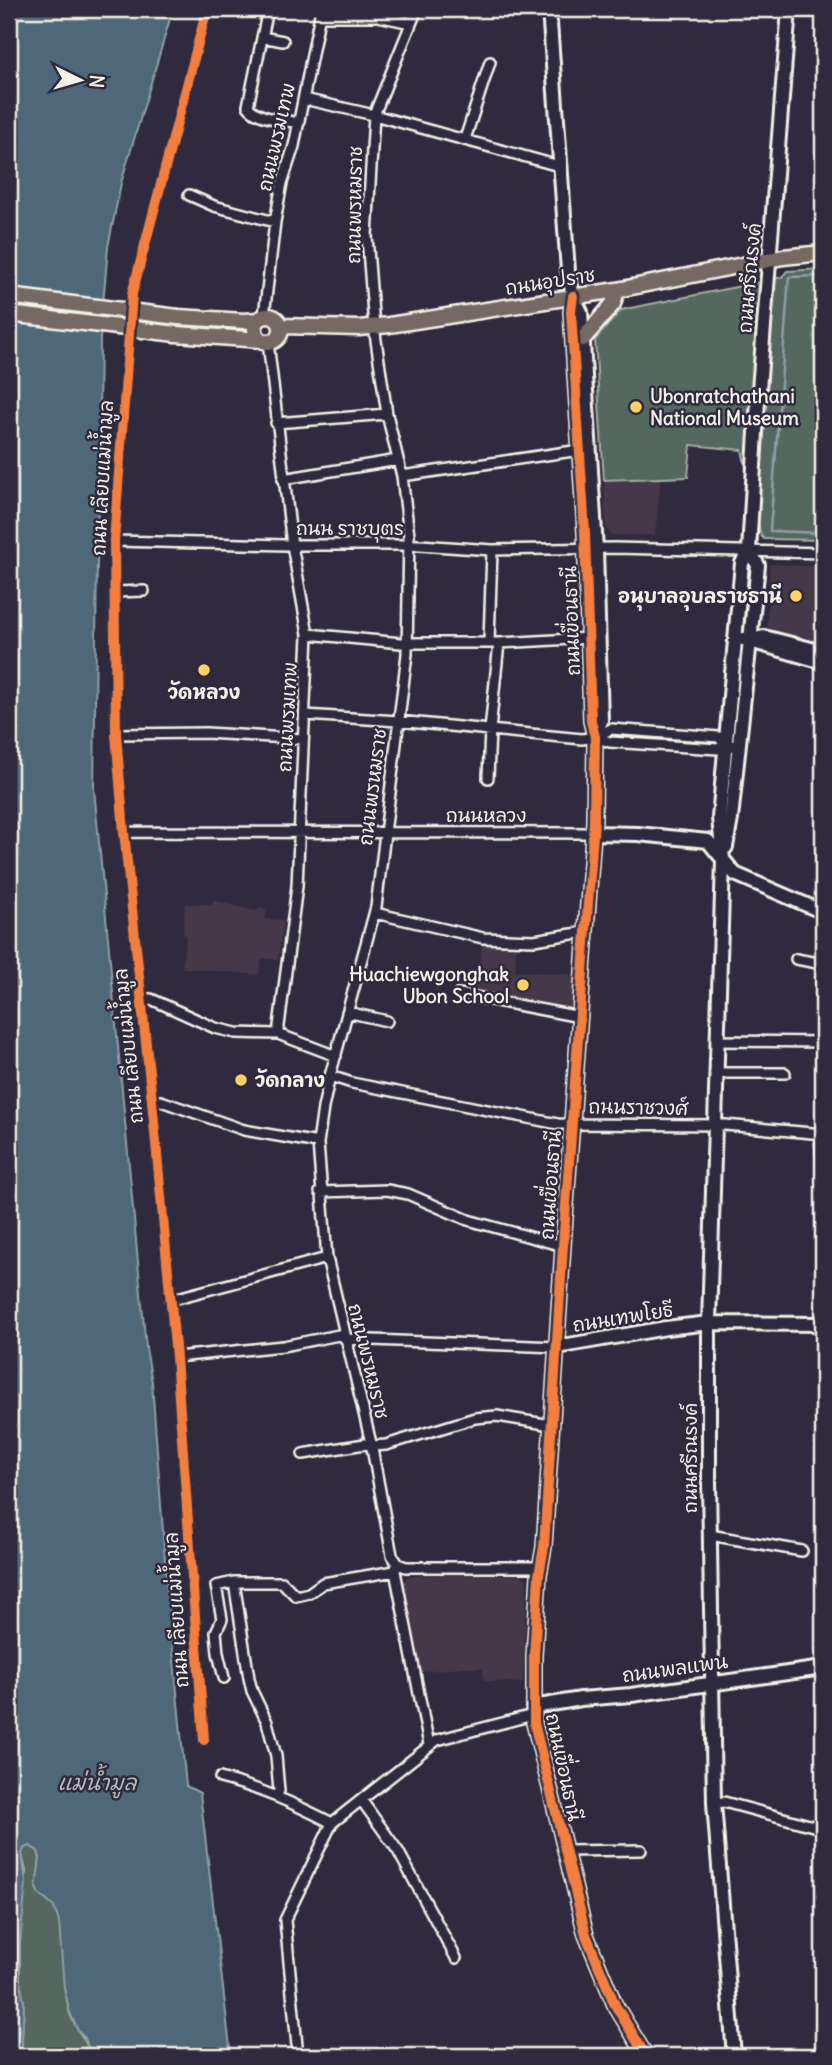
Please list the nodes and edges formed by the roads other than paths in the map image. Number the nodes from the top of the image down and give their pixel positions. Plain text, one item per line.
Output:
1 (207, 9) edge
2 (268, 9) edge
3 (417, 9) edge
4 (549, 9) edge
5 (743, 9) edge
6 (789, 11) edge
7 (321, 12) edge
8 (411, 23) junction
9 (262, 37) junction
10 (283, 41) dead end
11 (490, 62) dead end
12 (304, 99) junction
13 (374, 115) junction
14 (299, 123) junction
15 (465, 139) junction
16 (559, 166) junction
17 (189, 194) dead end
18 (275, 222) junction
19 (823, 254) edge
20 (771, 260) junction
21 (617, 290) junction
22 (9, 296) edge
23 (573, 296) junction
24 (9, 314) edge
25 (261, 318) junction
26 (281, 326) junction
27 (374, 327) junction
28 (583, 339) junction
29 (264, 341) junction
30 (387, 414) junction
31 (276, 423) junction
32 (585, 449) junction
33 (398, 460) junction
34 (402, 476) junction
35 (283, 479) junction
36 (114, 541) junction
37 (292, 545) junction
38 (408, 547) junction
39 (591, 549) junction
40 (492, 550) junction
41 (749, 551) junction
42 (823, 553) edge
43 (144, 591) dead end
44 (114, 592) junction
45 (308, 635) junction
46 (595, 638) junction
47 (735, 638) junction
48 (750, 640) junction
49 (489, 642) junction
50 (408, 643) junction
51 (499, 643) junction
52 (823, 652) edge
53 (823, 662) edge
54 (305, 715) junction
55 (398, 721) junction
56 (490, 730) junction
57 (116, 734) junction
58 (595, 737) junction
59 (303, 739) junction
60 (732, 745) junction
61 (488, 778) dead end
62 (124, 832) junction
63 (299, 832) junction
64 (593, 833) junction
65 (384, 834) junction
66 (723, 860) junction
67 (823, 912) edge
68 (375, 913) junction
69 (585, 932) junction
70 (796, 959) dead end
71 (823, 964) edge
72 (459, 994) dead end
73 (141, 999) junction
74 (347, 1012) junction
75 (580, 1017) junction
76 (387, 1021) dead end
77 (278, 1034) junction
78 (716, 1041) junction
79 (823, 1042) edge
80 (336, 1056) junction
81 (715, 1073) junction
82 (785, 1073) dead end
83 (330, 1076) junction
84 (152, 1101) junction
85 (572, 1124) junction
86 (714, 1125) junction
87 (822, 1134) edge
88 (318, 1143) junction
89 (823, 1174) edge
90 (320, 1192) junction
91 (563, 1246) junction
92 (327, 1258) junction
93 (170, 1300) junction
94 (709, 1324) junction
95 (823, 1324) edge
96 (344, 1336) junction
97 (557, 1347) junction
98 (176, 1357) junction
99 (551, 1425) junction
100 (371, 1444) junction
101 (303, 1454) dead end
102 (710, 1535) junction
103 (802, 1550) dead end
104 (397, 1567) junction
105 (541, 1567) junction
106 (234, 1582) junction
107 (823, 1668) edge
108 (224, 1678) dead end
109 (713, 1682) junction
110 (533, 1711) junction
111 (204, 1740) dead end
112 (429, 1745) junction
113 (220, 1778) dead end
114 (276, 1795) junction
115 (362, 1801) junction
116 (714, 1802) junction
117 (332, 1823) junction
118 (813, 1826) dead end
119 (641, 1850) dead end
120 (565, 1851) junction
121 (456, 1958) dead end
122 (298, 2056) edge
123 (646, 2056) edge
124 (734, 2056) edge

1 - 36 street, ถนน เลียบแม่น้ำมูล
2 - 9 street
3 - 8 street, ถนนพรหมราช
4 - 16 street, ถนนเขื่อนธานี
5 - 6 street
6 - 20 street, ถนนศรีณรงค์
7 - 8 street
7 - 12 street, ถนนพรมเทพ
8 - 13 street, ถนนพรหมราช
9 - 10 street
9 - 14 street
11 - 15 street
12 - 13 street
12 - 14 street, ถนนพรมเทพ
13 - 15 street
13 - 27 street, ถนนพรหมราช
14 - 18 street, ถนนพรมเทพ
15 - 16 street
16 - 23 street, ถนนเขื่อนธานี
17 - 18 street
18 - 25 street, ถนนพรมเทพ
19 - 20 main road, ถนนอุปราช
20 - 21 main road, ถนนอุปราช
20 - 41 street, ถนนศรีณรงค์
21 - 23 main road, ถนนอุปราช
21 - 28 main road
22 - 25 main road, bridge
23 - 27 main road, ถนนอุปราช
23 - 28 street, ถนนเขื่อนธานี
23 - 32 street, ถนนเขื่อนธานี
24 - 29 main road, bridge
25 - 26 main road
25 - 29 main road
26 - 27 main road, ถนนอุปราช
26 - 29 main road
27 - 30 street, ถนนพรหมราช
28 - 32 street, ถนนเขื่อนธานี
29 - 31 street, ถนนพรมเทพ
30 - 31 street
30 - 33 street, ถนนพรหมราช
31 - 35 street, ถนนพรมเทพ
32 - 34 street
32 - 39 street, ถนนเขื่อนธานี
33 - 34 street, ถนนพรหมราช
33 - 35 street
34 - 38 street, ถนนพรหมราช
35 - 37 street, ถนนพรมเทพ
36 - 37 street, ถนน ราชบุตร
36 - 44 street, ถนน เลียบแม่น้ำมูล
37 - 38 street, ถนน ราชบุตร
37 - 45 street, ถนนพรมเทพ
38 - 40 street, ถนน ราชบุตร
38 - 50 street, ถนนพรหมราช
39 - 40 street, ถนน ราชบุตร
39 - 41 street, ถนน ราชบุตร
39 - 46 street, ถนนเขื่อนธานี
40 - 49 street
41 - 42 street, ถนน ราชบุตร
41 - 47 street, ถนนศรีณรงค์
41 - 48 street, ถนนศรีณรงค์
43 - 44 street
44 - 57 street, ถนน เลียบแม่น้ำมูล
45 - 50 street
45 - 54 street, ถนนพรมเทพ
46 - 51 street
46 - 58 street, ถนนเขื่อนธานี
47 - 48 street
47 - 60 street, ถนนศรีณรงค์
48 - 52 street
48 - 53 street
48 - 60 street, ถนนศรีณรงค์
49 - 50 street
49 - 51 street
50 - 55 street, ถนนพรหมราช
51 - 56 street
54 - 55 street
54 - 59 street, ถนนพรมเทพ
55 - 56 street
55 - 65 street, ถนนพรหมราช
56 - 58 street
56 - 61 street
57 - 59 street
57 - 62 street, ถนน เลียบแม่น้ำมูล
58 - 60 street
58 - 64 street, ถนนเขื่อนธานี
59 - 63 street, ถนนพรมเทพ
60 - 66 street, ถนนศรีณรงค์
62 - 63 street, ถนนหลวง
62 - 73 street, ถนน เลียบแม่น้ำมูล
63 - 65 street, ถนนหลวง
63 - 77 street, ถนนพรมเทพ
64 - 65 street, ถนนหลวง
64 - 66 street, ถนนหลวง
64 - 69 street, ถนนเขื่อนธานี
65 - 68 street, ถนนพรหมราช
66 - 67 street, ถนนหลวง
66 - 78 street, ถนนศรีณรงค์
68 - 69 street
68 - 74 street, ถนนพรหมราช
69 - 75 street, ถนนเขื่อนธานี
70 - 71 street
72 - 75 street
73 - 77 street
73 - 84 street, ถนน เลียบแม่น้ำมูล
74 - 76 street
74 - 80 street, ถนนพรหมราช
75 - 85 street, ถนนเขื่อนธานี
77 - 80 street
78 - 79 street
78 - 81 street, ถนนศรีณรงค์
80 - 83 street, ถนนพรหมราช
81 - 82 street
81 - 86 street, ถนนศรีณรงค์
83 - 85 street, ถนนราชวงศ์
83 - 88 street, ถนนพรหมราช
84 - 88 street
84 - 93 street, ถนน เลียบแม่น้ำมูล
85 - 86 street, ถนนราชวงศ์
85 - 91 street, ถนนเขื่อนธานี
86 - 87 street, ถนนราชวงศ์
86 - 94 street, ถนนศรีณรงค์
87 - 89 street
88 - 90 street, ถนนพรหมราช
90 - 91 street
90 - 92 street, ถนนพรหมราช
91 - 97 street, ถนนเขื่อนธานี
92 - 93 street
92 - 96 street, ถนนพรหมราช
93 - 98 street, ถนน เลียบแม่น้ำมูล
94 - 95 street, ถนนเทพโยธี
94 - 97 street, ถนนเทพโยธี
94 - 102 street, ถนนศรีณรงค์
96 - 97 street, ถนนเทพโยธี
96 - 98 street, ถนนเทพโยธี
96 - 100 street, ถนนพรหมราช
97 - 99 street, ถนนเขื่อนธานี
98 - 111 street, ถนน เลียบแม่น้ำมูล
99 - 100 street
99 - 105 street, ถนนเขื่อนธานี
100 - 101 street
100 - 104 street, ถนนพรหมราช
102 - 103 street
102 - 109 street, ถนนศรีณรงค์
104 - 105 street
104 - 106 street
104 - 112 street, ถนนพรหมราช
105 - 110 street, ถนนเขื่อนธานี
106 - 108 street
106 - 114 street
107 - 109 street, ถนนพลแพน
109 - 110 street, ถนนพลแพน
109 - 116 street, ถนนศรีณรงค์
110 - 112 street
110 - 120 street, ถนนเขื่อนธานี
112 - 115 street
113 - 114 street
114 - 117 street
115 - 117 street
115 - 121 street
116 - 118 street
116 - 124 street, ถนนศรีณรงค์
117 - 122 street
119 - 120 street
120 - 123 street, ถนนเขื่อนธานี

